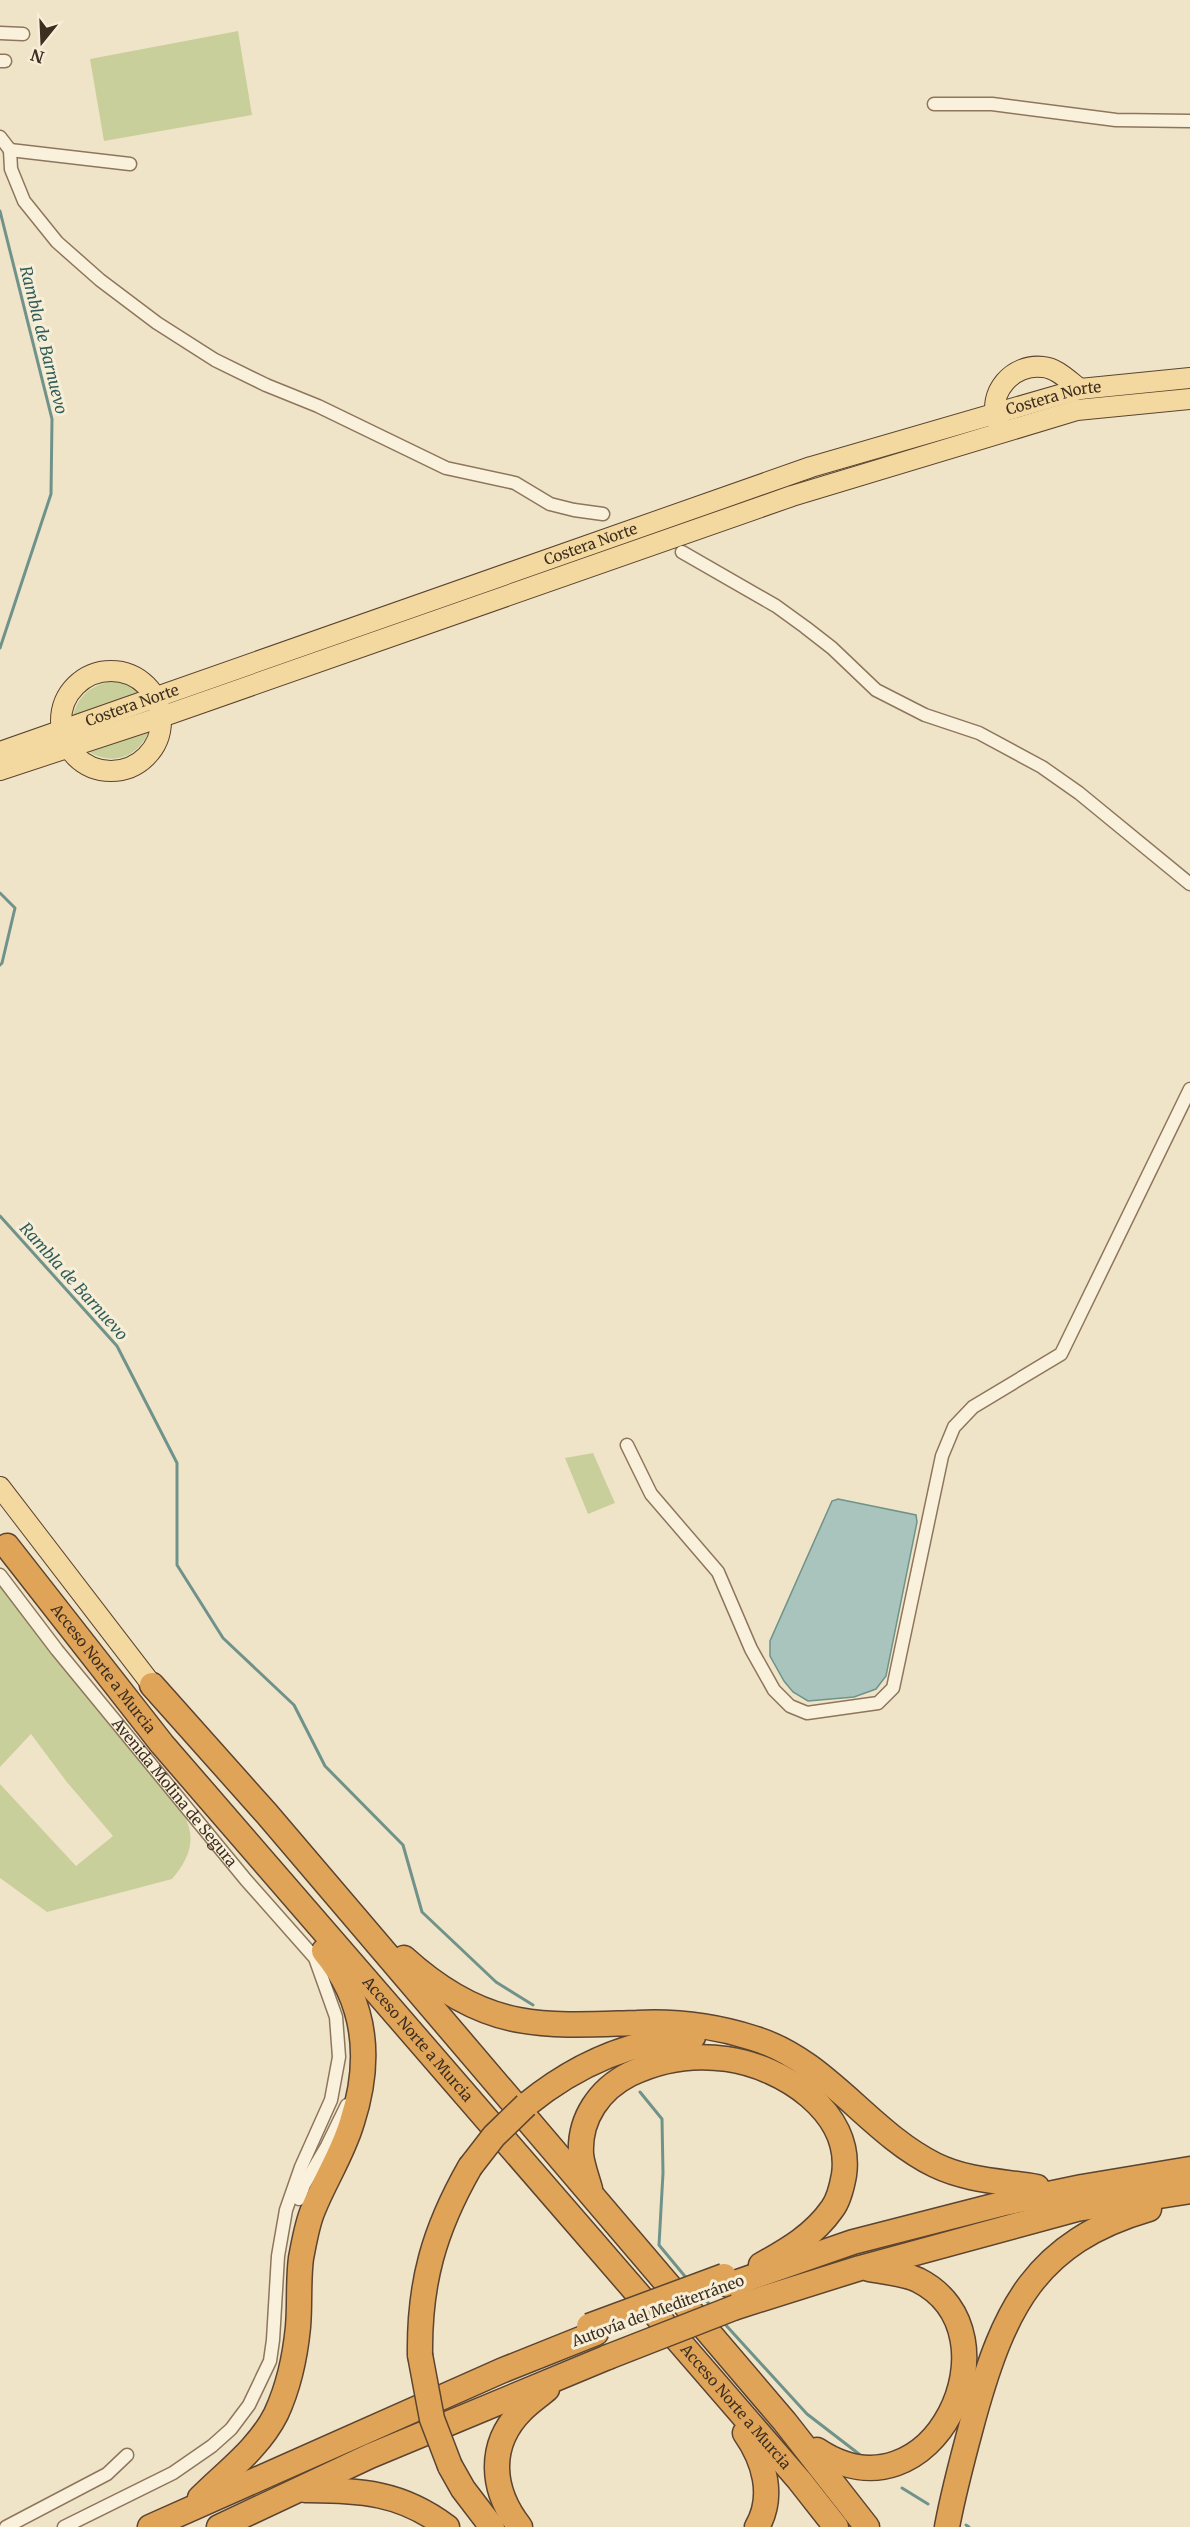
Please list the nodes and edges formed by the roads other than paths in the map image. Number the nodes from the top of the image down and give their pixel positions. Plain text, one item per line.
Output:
1 (0, 33) edge
2 (23, 34) dead end
3 (934, 104) dead end
4 (1190, 121) edge
5 (0, 137) edge
6 (10, 150) junction
7 (130, 164) dead end
8 (1190, 378) edge
9 (1080, 389) junction
10 (1190, 399) edge
11 (994, 413) junction
12 (1003, 432) junction
13 (603, 514) dead end
14 (682, 552) dead end
15 (159, 708) junction
16 (65, 739) junction
17 (0, 752) edge
18 (0, 770) edge
19 (1190, 884) edge
20 (1190, 1089) edge
21 (627, 1445) dead end
22 (0, 1487) edge
23 (4, 1541) edge
24 (0, 1575) edge
25 (152, 1685) junction
26 (162, 1744) junction
27 (267, 1814) junction
28 (364, 2051) junction
29 (808, 2065) junction
30 (1184, 2170) edge
31 (1037, 2187) junction
32 (1190, 2191) edge
33 (593, 2197) junction
34 (1190, 2201) edge
35 (278, 2256) junction
36 (761, 2265) junction
37 (860, 2268) junction
38 (730, 2289) junction
39 (593, 2329) junction
40 (681, 2344) junction
41 (566, 2373) junction
42 (785, 2422) junction
43 (127, 2455) dead end
44 (299, 2490) junction
45 (200, 2498) junction
46 (176, 2514) junction
47 (6, 2527) edge
48 (64, 2527) edge
49 (150, 2527) edge
50 (219, 2527) edge
51 (447, 2527) edge
52 (492, 2527) edge
53 (520, 2527) edge
54 (757, 2527) edge
55 (836, 2527) edge
56 (856, 2527) edge
57 (867, 2527) edge
58 (947, 2527) edge

1 - 2 street
3 - 4 street
5 - 6 street
6 - 7 street
6 - 13 street
8 - 9 main road, Costera Norte
9 - 11 main road, Costera Norte
9 - 11 main road
10 - 12 main road, Costera Norte
11 - 12 main road
11 - 15 main road, Costera Norte
12 - 15 main road, Costera Norte
14 - 19 street
15 - 16 main road, Costera Norte
15 - 16 main road
15 - 16 main road
16 - 17 main road, Costera Norte
16 - 18 main road, Costera Norte
20 - 21 street
22 - 25 main road
23 - 26 highway, Acceso Norte a Murcia
24 - 35 street, Avenida Molina de Segura
25 - 27 highway
25 - 56 highway, Acceso Norte a Murcia
26 - 28 highway
26 - 40 highway, Acceso Norte a Murcia
27 - 29 highway
27 - 33 highway
28 - 35 street
28 - 45 highway
29 - 31 highway
29 - 52 highway, bridge
30 - 31 highway
30 - 38 highway, Autovía del Mediterráneo
31 - 36 highway
32 - 37 highway, Autovía del Mediterráneo
33 - 36 highway
33 - 42 highway
34 - 58 highway
35 - 48 street
36 - 38 highway
37 - 38 highway, Autovía del Mediterráneo
37 - 42 highway
38 - 39 highway, Autovía del Mediterráneo
38 - 41 highway, Autovía del Mediterráneo, bridge
39 - 45 highway
39 - 46 highway, Autovía del Mediterráneo
40 - 54 highway
40 - 55 highway, Acceso Norte a Murcia
41 - 44 highway, Autovía del Mediterráneo
41 - 53 highway
42 - 57 highway
43 - 47 street
44 - 50 highway, Autovía del Mediterráneo
44 - 51 highway
45 - 46 highway
46 - 49 highway, Autovía del Mediterráneo

